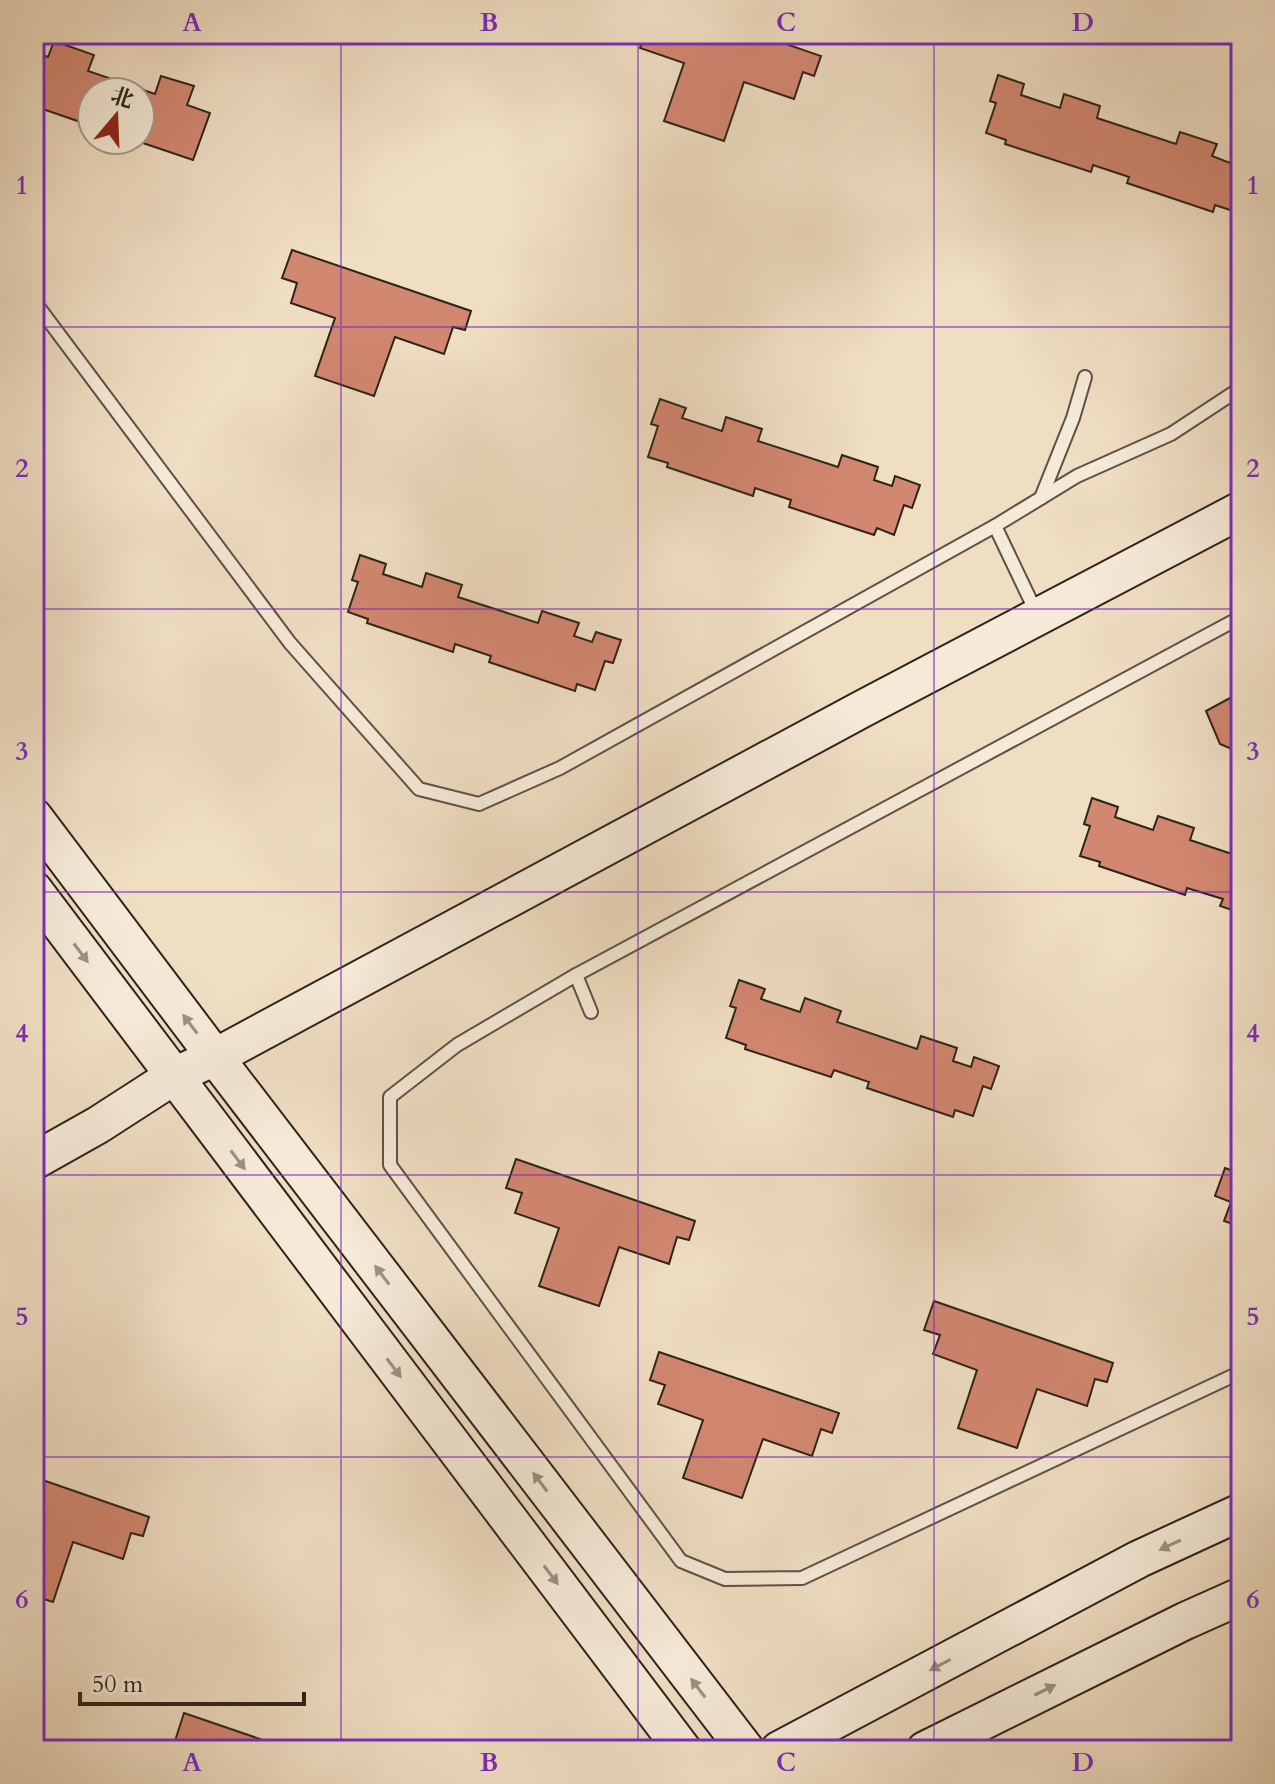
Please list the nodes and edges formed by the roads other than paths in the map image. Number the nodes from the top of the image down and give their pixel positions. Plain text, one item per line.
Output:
1 (34, 301) edge
2 (1085, 377) dead end
3 (1241, 388) edge
4 (1041, 498) junction
5 (1241, 510) edge
6 (995, 526) junction
7 (1038, 616) junction
8 (1241, 617) edge
9 (34, 817) edge
10 (34, 890) edge
11 (576, 975) junction
12 (591, 1012) dead end
13 (215, 1057) junction
14 (174, 1076) junction
15 (34, 1161) edge
16 (1241, 1372) edge
17 (1241, 1512) edge
18 (1241, 1596) edge
19 (683, 1750) edge
20 (746, 1750) edge
21 (779, 1750) edge
22 (925, 1750) edge

1 - 6 lane
2 - 4 lane
3 - 4 lane
4 - 6 lane
5 - 7 street
6 - 7 lane
7 - 13 street
8 - 11 lane
13 -> 9 street
10 -> 14 street
11 - 12 lane
11 - 16 lane
13 - 14 street
20 -> 13 street
14 - 15 street
14 -> 19 street
17 -> 21 street
22 -> 18 street

